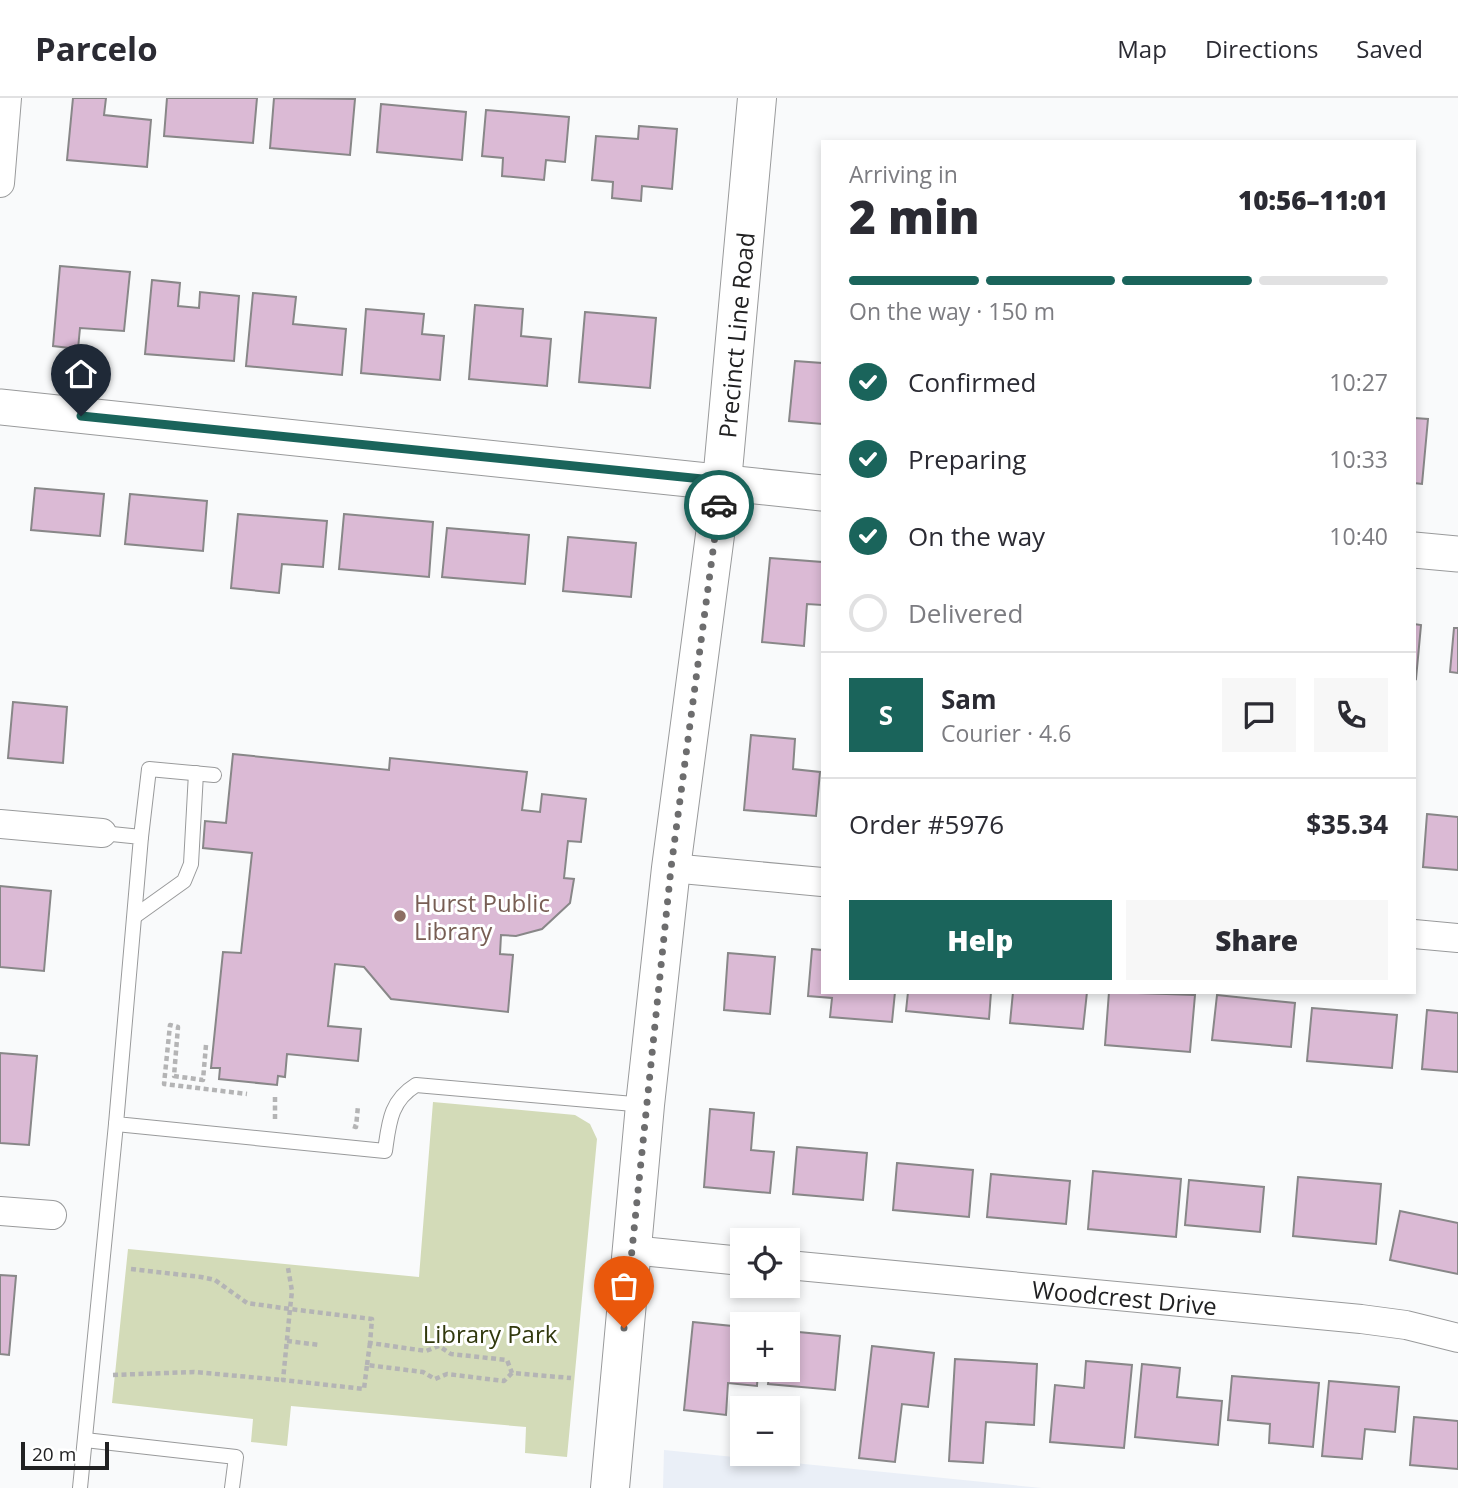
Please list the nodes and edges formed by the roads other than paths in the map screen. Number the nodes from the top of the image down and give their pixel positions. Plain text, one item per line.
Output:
1 (8, 98) edge
2 (757, 98) edge
3 (0, 183) edge
4 (0, 407) edge
5 (722, 481) junction
6 (821, 493) edge
7 (1416, 550) edge
8 (1458, 554) edge
9 (197, 773) junction
10 (214, 775) dead end
11 (0, 824) edge
12 (102, 833) joint
13 (141, 837) junction
14 (671, 868) junction
15 (821, 882) edge
16 (135, 916) junction
17 (1416, 934) edge
18 (1458, 938) edge
19 (645, 1105) junction
20 (116, 1124) junction
21 (0, 1211) edge
22 (52, 1215) dead end
23 (631, 1250) junction
24 (730, 1260) edge
25 (800, 1266) edge
26 (1458, 1338) edge
27 (85, 1440) junction
28 (80, 1488) edge
29 (232, 1488) edge
30 (610, 1488) edge

1 - 3 street
2 - 5 main road, Precinct Line Road
4 - 5 street
5 - 6 street
5 - 14 main road, Precinct Line Road
7 - 8 street
9 - 10 lane
9 - 13 lane
9 - 16 lane
11 - 12 street
12 - 13 lane
13 - 16 lane
14 - 15 street
14 - 19 main road, Precinct Line Road
16 - 20 lane
17 - 18 street
19 - 20 lane
19 - 23 main road, Precinct Line Road
20 - 27 lane
21 - 22 street
23 - 24 street
23 - 30 main road, Precinct Line Road
25 - 26 street, Woodcrest Drive
27 - 28 lane
27 - 29 lane

